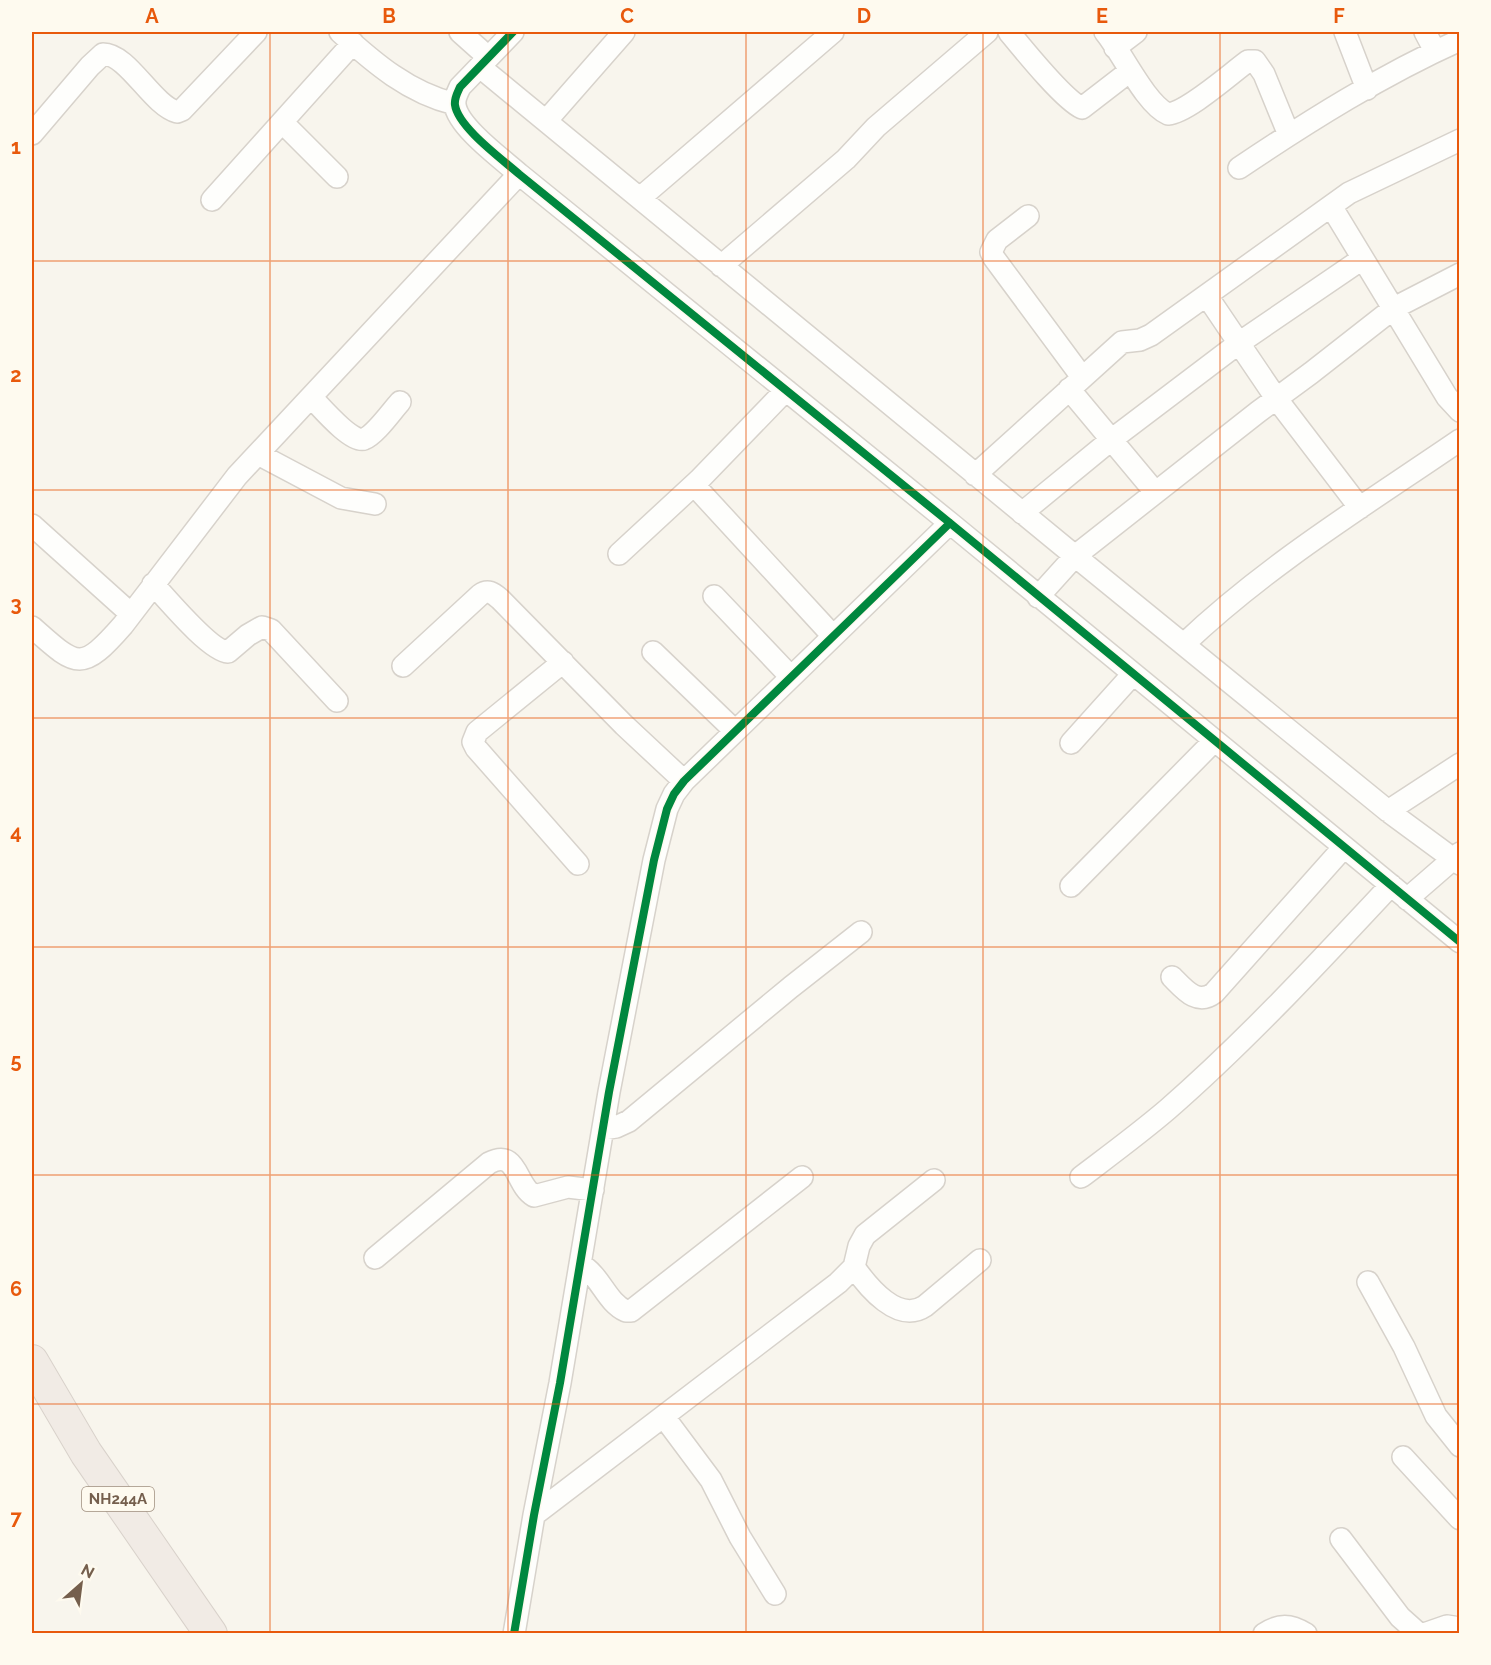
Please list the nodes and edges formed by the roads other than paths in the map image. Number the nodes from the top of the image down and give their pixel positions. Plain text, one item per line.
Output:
1 (256, 32) edge
2 (460, 32) edge
3 (513, 32) edge
4 (624, 32) edge
5 (833, 32) edge
6 (987, 32) edge
7 (1010, 32) edge
8 (1136, 32) edge
9 (1345, 32) edge
10 (1425, 32) edge
11 (346, 37) edge
12 (1110, 40) edge
13 (1460, 40) edge
14 (1435, 51) junction
15 (484, 62) junction
16 (1130, 71) junction
17 (1367, 89) junction
18 (455, 104) junction
19 (546, 121) junction
20 (282, 123) junction
21 (32, 134) edge
22 (1289, 135) junction
23 (1460, 140) edge
24 (1239, 168) dead end
25 (519, 174) junction
26 (337, 177) dead end
27 (640, 198) junction
28 (212, 200) dead end
29 (1331, 206) junction
30 (1028, 216) dead end
31 (1362, 259) junction
32 (721, 266) junction
33 (1460, 274) edge
34 (1207, 296) junction
35 (1394, 308) junction
36 (1239, 343) junction
37 (1075, 383) junction
38 (786, 390) junction
39 (310, 397) junction
40 (1276, 398) junction
41 (400, 402) dead end
42 (1460, 411) edge
43 (1111, 440) junction
44 (1460, 440) edge
45 (258, 454) junction
46 (975, 474) junction
47 (694, 485) junction
48 (1155, 492) junction
49 (375, 504) dead end
50 (1360, 508) junction
51 (1022, 513) junction
52 (950, 524) junction
53 (32, 525) edge
54 (619, 554) dead end
55 (1070, 561) junction
56 (153, 584) junction
57 (1043, 591) junction
58 (714, 596) dead end
59 (131, 614) junction
60 (32, 627) edge
61 (833, 636) junction
62 (1184, 644) junction
63 (653, 652) dead end
64 (563, 662) junction
65 (403, 666) dead end
66 (1133, 674) junction
67 (791, 676) junction
68 (337, 701) dead end
69 (735, 731) junction
70 (1214, 741) junction
71 (1071, 743) dead end
72 (1460, 764) edge
73 (684, 781) junction
74 (1388, 811) junction
75 (1344, 847) junction
76 (1453, 861) edge
77 (578, 864) dead end
78 (1390, 885) junction
79 (1071, 886) dead end
80 (1413, 893) junction
81 (861, 932) dead end
82 (1460, 942) edge
83 (1172, 977) dead end
84 (603, 1129) junction
85 (802, 1177) dead end
86 (1081, 1177) dead end
87 (934, 1180) dead end
88 (593, 1190) junction
89 (375, 1258) dead end
90 (980, 1260) dead end
91 (580, 1264) junction
92 (854, 1267) junction
93 (1368, 1282) dead end
94 (32, 1360) edge
95 (664, 1417) junction
96 (1460, 1446) edge
97 (1403, 1457) dead end
98 (534, 1515) junction
99 (1460, 1519) edge
100 (1341, 1539) dead end
101 (775, 1594) dead end
102 (1460, 1628) edge
103 (211, 1634) edge
104 (514, 1634) edge
105 (1264, 1634) edge
106 (1306, 1634) edge
107 (1419, 1634) edge
108 (1424, 1634) edge

1 - 21 street
2 - 15 street
3 - 15 street
4 - 19 street
5 - 27 street
6 - 32 street
7 - 16 street
8 - 12 street
9 - 17 street
10 - 14 street
11 - 18 street
11 - 20 street
12 - 16 street
13 - 14 street
14 - 17 street
15 - 18 street
15 - 19 street
16 - 22 street
17 - 22 street
18 - 25 street
19 - 27 street
20 - 26 street
20 - 28 street
22 - 24 street
23 - 29 street
25 - 38 street
25 - 39 street
27 - 32 street
29 - 31 street
29 - 34 street
30 - 37 street
31 - 35 street
31 - 36 street
32 - 46 street
33 - 35 street
34 - 36 street
34 - 37 street
35 - 40 street
35 - 42 street
36 - 40 street
36 - 43 street
37 - 43 street
37 - 46 street
38 - 47 street
38 - 52 street
39 - 41 street
39 - 45 street
40 - 48 street
40 - 50 street
43 - 48 street
43 - 51 street
44 - 50 street
45 - 49 street
45 - 56 street
46 - 51 street
47 - 54 street
47 - 61 street
48 - 55 street
50 - 62 street
51 - 55 street
52 - 57 street
52 - 61 street
53 - 59 street
55 - 57 street
55 - 62 street
56 - 59 street
56 - 68 street
57 - 66 street
58 - 67 street
59 - 60 street
61 - 67 street
62 - 74 street
63 - 69 street
64 - 65 street
64 - 73 street
64 - 77 street
66 - 70 street
66 - 71 street
67 - 69 street
69 - 73 street
70 - 75 street
70 - 79 street
72 - 74 street
73 - 84 street
74 - 76 street
75 - 78 street
75 - 83 street
76 - 80 street
78 - 80 street
78 - 86 street
80 - 82 street
81 - 84 street
84 - 88 street
85 - 91 street
87 - 92 street
88 - 89 street
88 - 91 street
90 - 92 street
91 - 98 street
92 - 95 street
93 - 96 street
94 - 103 highway, NH244A
95 - 98 street
95 - 101 street
97 - 99 street
98 - 104 street
100 - 107 street
102 - 108 street
105 - 106 street

